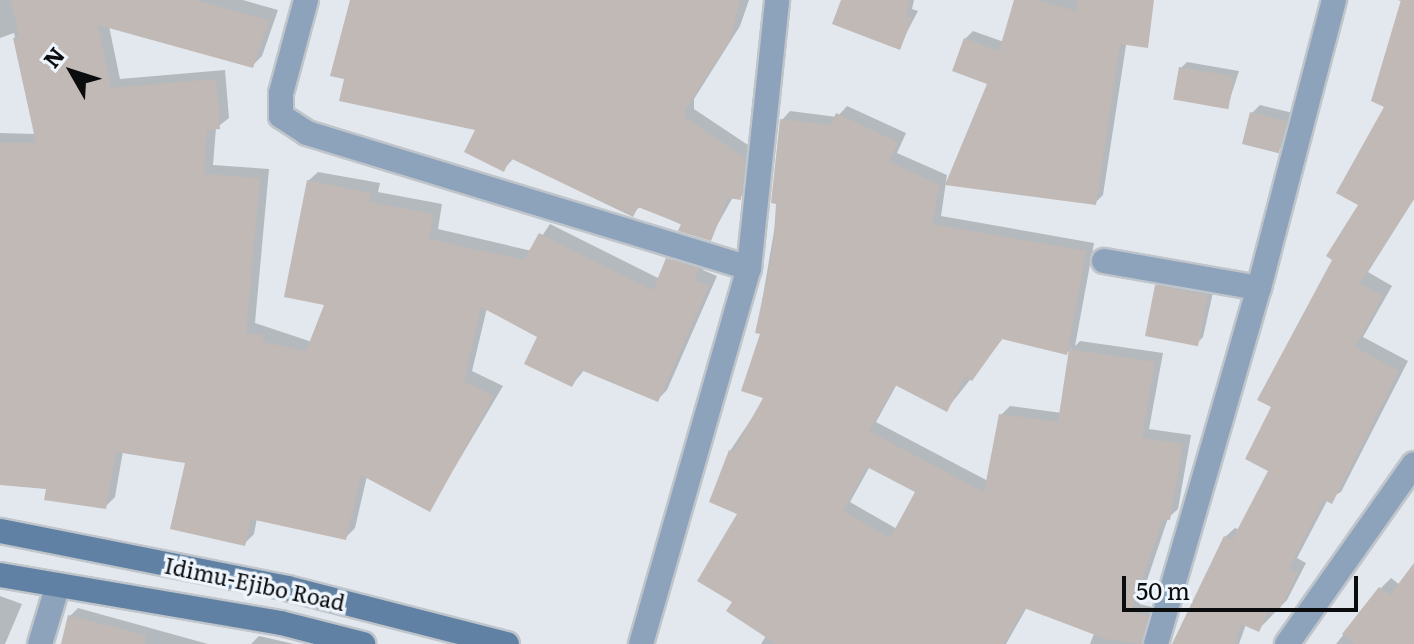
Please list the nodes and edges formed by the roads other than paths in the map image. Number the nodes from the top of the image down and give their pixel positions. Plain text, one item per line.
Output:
1 (306, 0) edge
2 (777, 0) edge
3 (1334, 0) edge
4 (1104, 261) dead end
5 (749, 268) junction
6 (1259, 288) junction
7 (1414, 464) edge
8 (0, 531) edge
9 (0, 575) edge
10 (57, 588) junction
11 (40, 644) edge
12 (363, 644) edge
13 (507, 644) edge
14 (641, 644) edge
15 (1156, 644) edge
16 (1287, 644) edge

1 - 5 street
2 - 5 street
3 - 6 street
4 - 6 street
5 - 14 street
6 - 15 street
7 - 16 street
8 - 13 main road, Idimu-Ejibo Road
9 - 10 main road, Idimu-Ejibo Road
10 - 11 street
10 - 12 main road, Idimu-Ejibo Road

